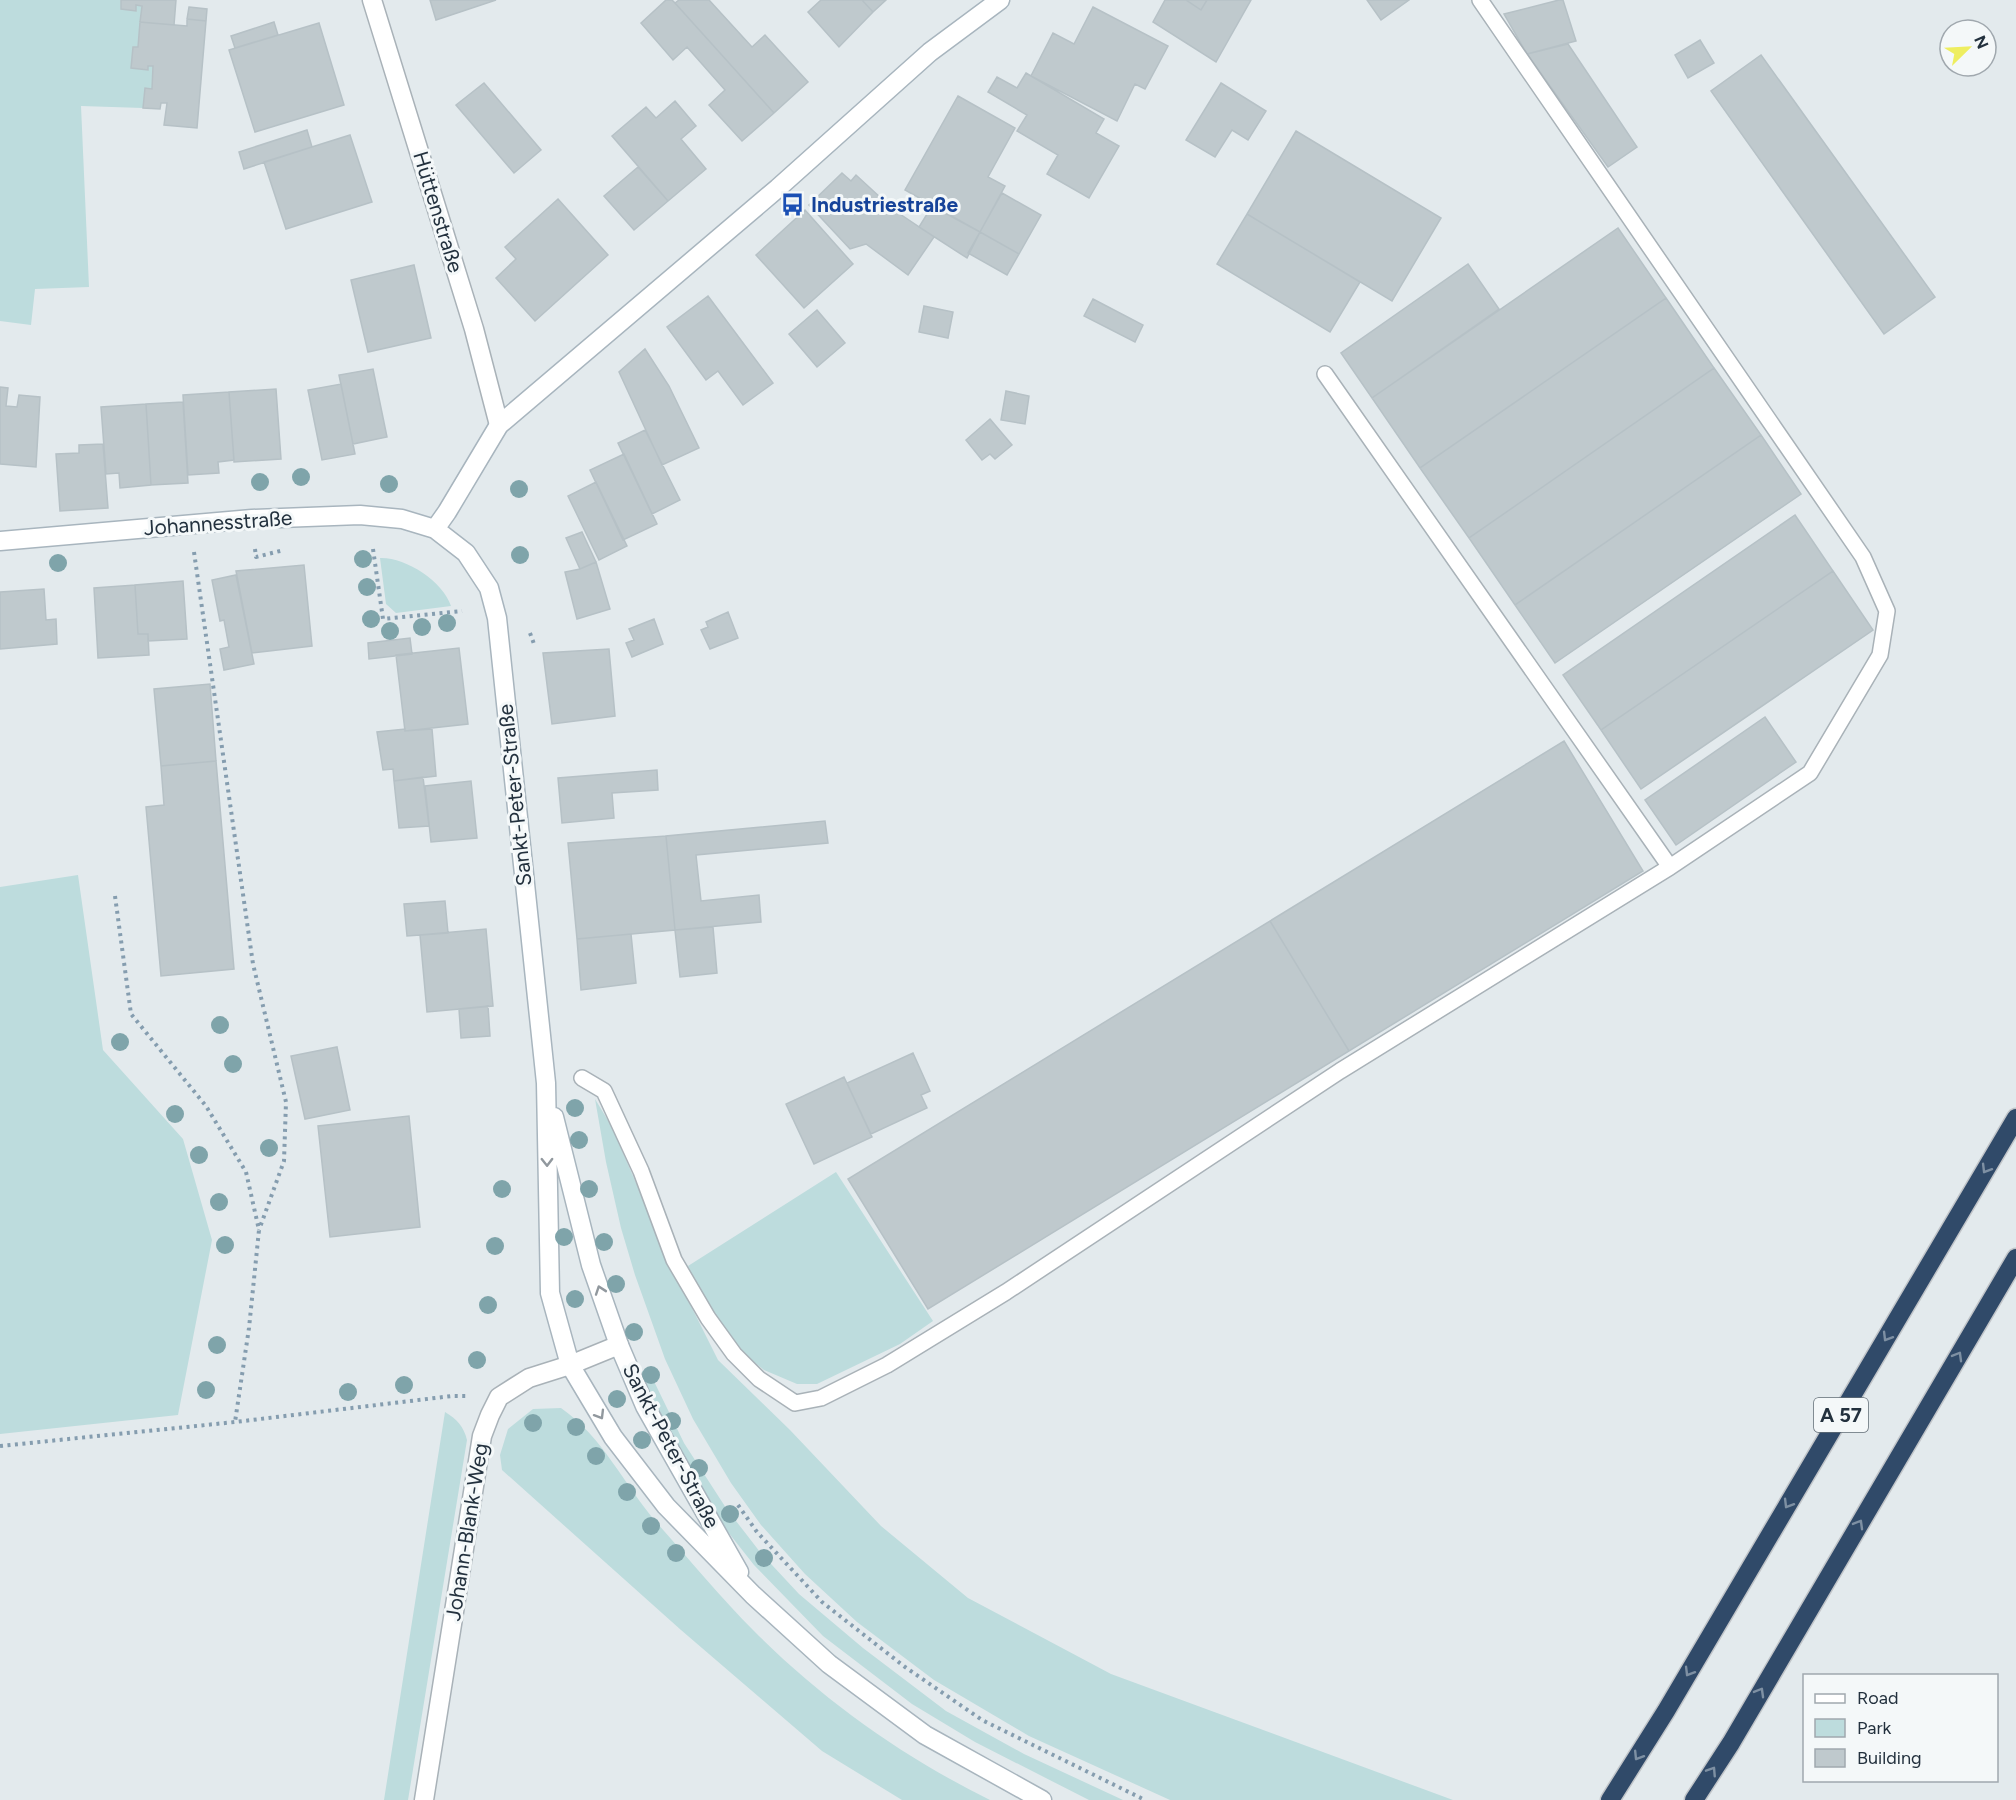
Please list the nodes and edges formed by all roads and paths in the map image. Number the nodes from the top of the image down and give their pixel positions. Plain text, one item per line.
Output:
1 (372, 0) edge
2 (1000, 0) edge
3 (1480, 0) edge
4 (1325, 374) dead end
5 (499, 425) junction
6 (435, 529) junction
7 (0, 541) edge
8 (286, 549) dead end
9 (373, 549) dead end
10 (256, 557) dead end
11 (199, 580) dead end
12 (462, 611) dead end
13 (1670, 867) junction
14 (115, 896) dead end
15 (582, 1078) dead end
16 (546, 1083) junction
17 (2016, 1118) edge
18 (260, 1230) junction
19 (2016, 1258) edge
20 (619, 1345) junction
21 (570, 1365) junction
22 (499, 1397) junction
23 (235, 1422) junction
24 (0, 1446) edge
25 (731, 1496) dead end
26 (753, 1595) junction
27 (424, 1800) edge
28 (1042, 1800) edge
29 (1146, 1800) edge
30 (1610, 1800) edge
31 (1694, 1800) edge

1 - 5 street, Hüttenstraße
2 - 5 street
3 - 13 lane
4 - 13 lane
5 - 6 street
6 - 7 street, Johannesstraße
6 - 16 street, Sankt-Peter-Straße
8 - 10 path
9 - 12 path
11 - 18 path
13 - 15 lane
14 - 18 path
20 -> 16 street, Sankt-Peter-Straße
16 -> 21 street, Sankt-Peter-Straße
17 -> 30 highway, A 57
18 - 23 path
31 -> 19 highway
20 - 21 street
20 - 26 street, Sankt-Peter-Straße
21 - 22 street
21 -> 26 street, Sankt-Peter-Straße
22 - 23 path
22 - 27 street, Johann-Blank-Weg
23 - 24 path
25 - 29 path
26 - 28 street, Sankt-Peter-Straße

